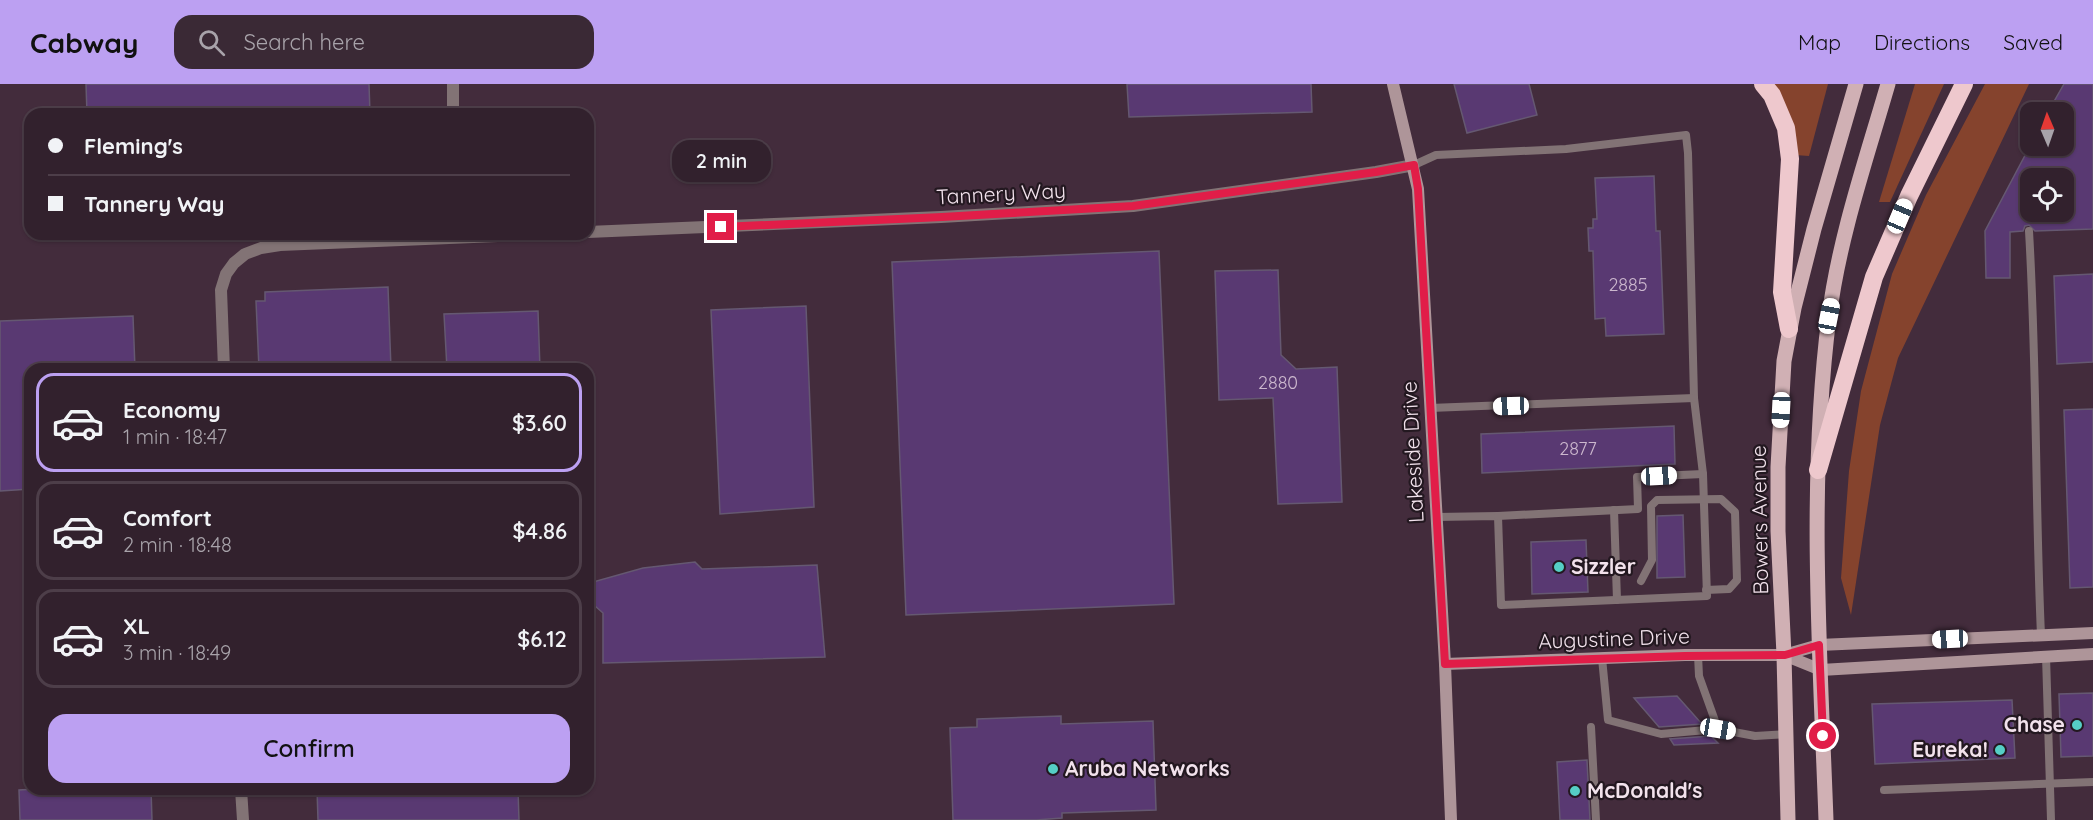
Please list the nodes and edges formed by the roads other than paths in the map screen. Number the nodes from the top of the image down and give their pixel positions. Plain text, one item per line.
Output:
1 (453, 84) edge
2 (1393, 84) edge
3 (1763, 84) edge
4 (1856, 84) edge
5 (1888, 84) edge
6 (1964, 84) edge
7 (453, 108) edge
8 (1414, 165) junction
9 (2029, 231) dead end
10 (594, 232) edge
11 (378, 240) edge
12 (1789, 329) junction
13 (224, 363) edge
14 (1694, 398) junction
15 (1430, 408) junction
16 (1818, 470) junction
17 (1703, 474) junction
18 (1703, 499) junction
19 (1614, 510) junction
20 (1498, 516) junction
21 (1436, 517) junction
22 (1641, 581) dead end
23 (1706, 590) junction
24 (1617, 600) junction
25 (2093, 633) edge
26 (2041, 635) junction
27 (1819, 645) junction
28 (2093, 654) edge
29 (1698, 655) junction
30 (1785, 655) junction
31 (2046, 656) junction
32 (1602, 658) junction
33 (1445, 664) junction
34 (1821, 670) junction
35 (1591, 728) dead end
36 (1718, 729) junction
37 (1786, 734) junction
38 (2093, 782) edge
39 (2050, 784) junction
40 (1884, 790) dead end
41 (241, 795) edge
42 (243, 820) edge
43 (1452, 820) edge
44 (1596, 820) edge
45 (1788, 820) edge
46 (1826, 820) edge
47 (2050, 820) edge

1 - 7 street
2 - 8 street, Lakeside Drive
3 - 12 highway
4 - 12 main road, Bowers Avenue
5 - 16 main road
6 - 16 highway
8 - 10 street, Tannery Way
8 - 14 lane
8 - 15 street, Lakeside Drive
9 - 26 lane
11 - 13 street
12 - 30 main road, Bowers Avenue
14 - 15 lane
14 - 17 lane
15 - 21 street, Lakeside Drive
16 - 27 main road
17 - 18 lane
17 - 19 lane
18 - 22 lane
18 - 23 lane
18 - 23 lane
19 - 20 lane
19 - 24 lane
20 - 21 lane
20 - 24 lane
21 - 33 street, Lakeside Drive
23 - 24 lane
25 - 26 street, Augustine Drive
26 - 27 street, Augustine Drive
27 - 30 street, Augustine Drive
27 - 34 main road
28 - 31 street, Augustine Drive
29 - 30 street, Augustine Drive
29 - 32 street, Augustine Drive
29 - 36 lane
30 - 34 street, Augustine Drive
30 - 37 main road, Bowers Avenue
31 - 34 street, Augustine Drive
31 - 39 lane
32 - 33 street, Augustine Drive
32 - 36 lane
33 - 43 street, Lakeside Drive
34 - 46 main road
35 - 44 lane
36 - 37 lane
37 - 45 main road, Bowers Avenue
38 - 39 lane
39 - 40 lane
39 - 47 lane
41 - 42 street

